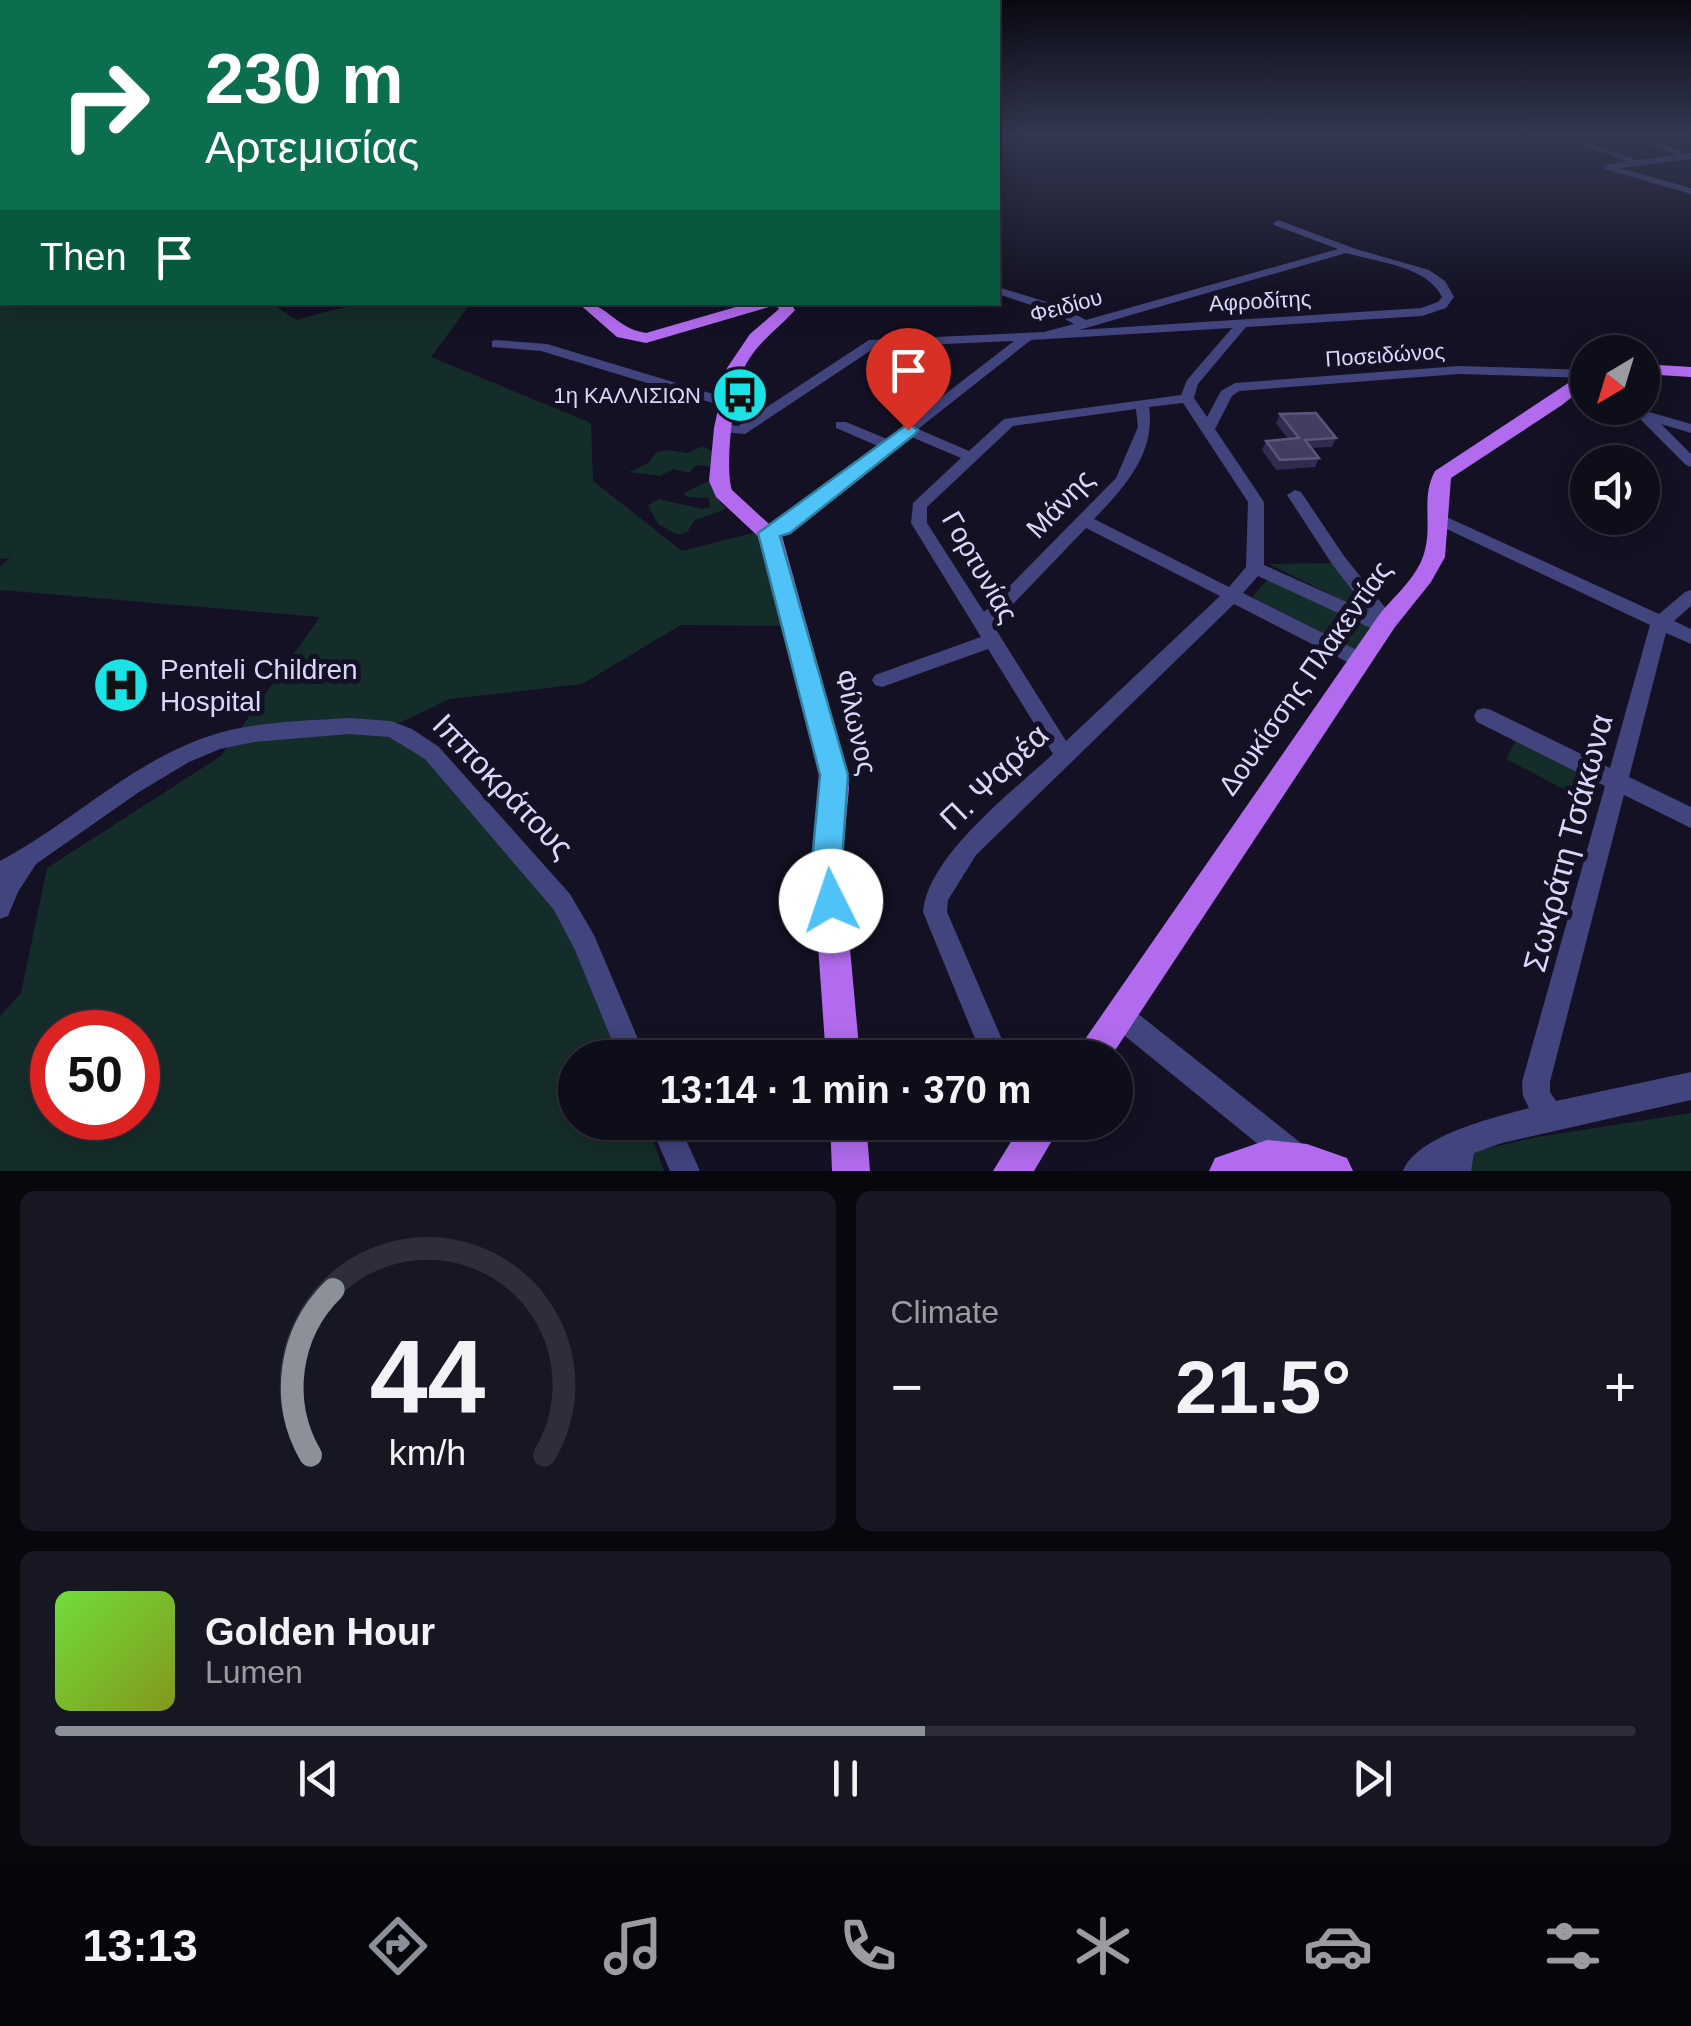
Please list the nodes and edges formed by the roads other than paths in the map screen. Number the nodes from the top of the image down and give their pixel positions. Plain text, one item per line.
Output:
1 (1278, 224) dead end
2 (1352, 250) junction
3 (1434, 278) joint
4 (1000, 291) edge
5 (588, 305) edge
6 (761, 305) edge
7 (784, 305) edge
8 (1244, 322) junction
9 (1082, 323) junction
10 (1045, 336) junction
11 (1027, 338) junction
12 (496, 344) dead end
13 (1660, 370) edge
14 (1691, 372) edge
15 (1570, 383) edge
16 (1570, 392) edge
17 (1187, 398) junction
18 (1142, 405) junction
19 (725, 416) junction
20 (1660, 420) edge
21 (841, 425) dead end
22 (1653, 425) edge
23 (1210, 427) junction
24 (1691, 429) edge
25 (908, 430) junction
26 (888, 445) junction
27 (971, 457) junction
28 (1691, 462) edge
29 (1296, 495) dead end
30 (1083, 520) junction
31 (1440, 520) junction
32 (768, 533) junction
33 (1255, 568) junction
34 (1234, 594) junction
35 (1691, 596) edge
36 (1660, 623) junction
37 (1385, 624) junction
38 (986, 633) junction
39 (1691, 637) edge
40 (1362, 661) junction
41 (882, 680) dead end
42 (1484, 716) dead end
43 (1066, 756) junction
44 (1618, 782) junction
45 (1691, 818) edge
46 (28, 860) junction
47 (0, 872) edge
48 (0, 908) edge
49 (1118, 1014) junction
50 (625, 1040) edge
51 (842, 1040) edge
52 (989, 1040) edge
53 (1101, 1040) edge
54 (1691, 1086) edge
55 (1550, 1116) junction
56 (671, 1140) edge
57 (849, 1140) edge
58 (1459, 1157) edge
59 (1317, 1166) edge
60 (685, 1171) edge
61 (851, 1171) edge
62 (1228, 1171) edge
63 (1418, 1171) edge

1 - 2 street
2 - 3 street, Φειδίου
2 - 9 street, Φειδίου
3 - 8 street, Αφροδίτης
4 - 9 street
5 - 6 main road
7 - 19 main road
8 - 10 street, Αφροδίτης
8 - 17 street
9 - 10 street, Φειδίου
10 - 11 street, Φειδίου
11 - 19 street, Φειδίου
11 - 25 street
12 - 19 street
13 - 14 main road
15 - 23 street, Ποσειδώνος
16 - 31 main road, Δουκίσσης Πλακεντίας
17 - 18 street, Γορτυνίας
17 - 23 street
18 - 27 street, Γορτυνίας
18 - 30 street, Μάνης
19 - 32 main road
20 - 24 street
21 - 26 street
22 - 28 street
23 - 33 street
25 - 26 street
25 - 27 street
26 - 32 street
27 - 38 street, Γορτυνίας
29 - 37 street
30 - 34 street
30 - 38 street, Μάνης
31 - 36 street
31 - 37 main road, Δουκίσσης Πλακεντίας
32 - 51 main road, Φίλωνος
33 - 34 street, Π. Ψαρέα
33 - 37 street
34 - 40 street
34 - 43 street, Π. Ψαρέα
35 - 36 street
36 - 39 street
36 - 44 street, Σωκράτη Τσάκωνα
37 - 40 main road, Δουκίσσης Πλακεντίας
38 - 41 street
38 - 43 street, Γορτυνίας
40 - 49 main road, Δουκίσσης Πλακεντίας
42 - 44 street
43 - 52 street, Π. Ψαρέα
44 - 45 street
44 - 55 street, Σωκράτη Τσάκωνα
46 - 47 street
46 - 48 street
46 - 50 street, Ιπποκράτους
49 - 53 main road, Δουκίσσης Πλακεντίας
49 - 59 street
54 - 55 street
55 - 58 street
56 - 60 street
57 - 61 main road
58 - 63 street
59 - 62 main road

